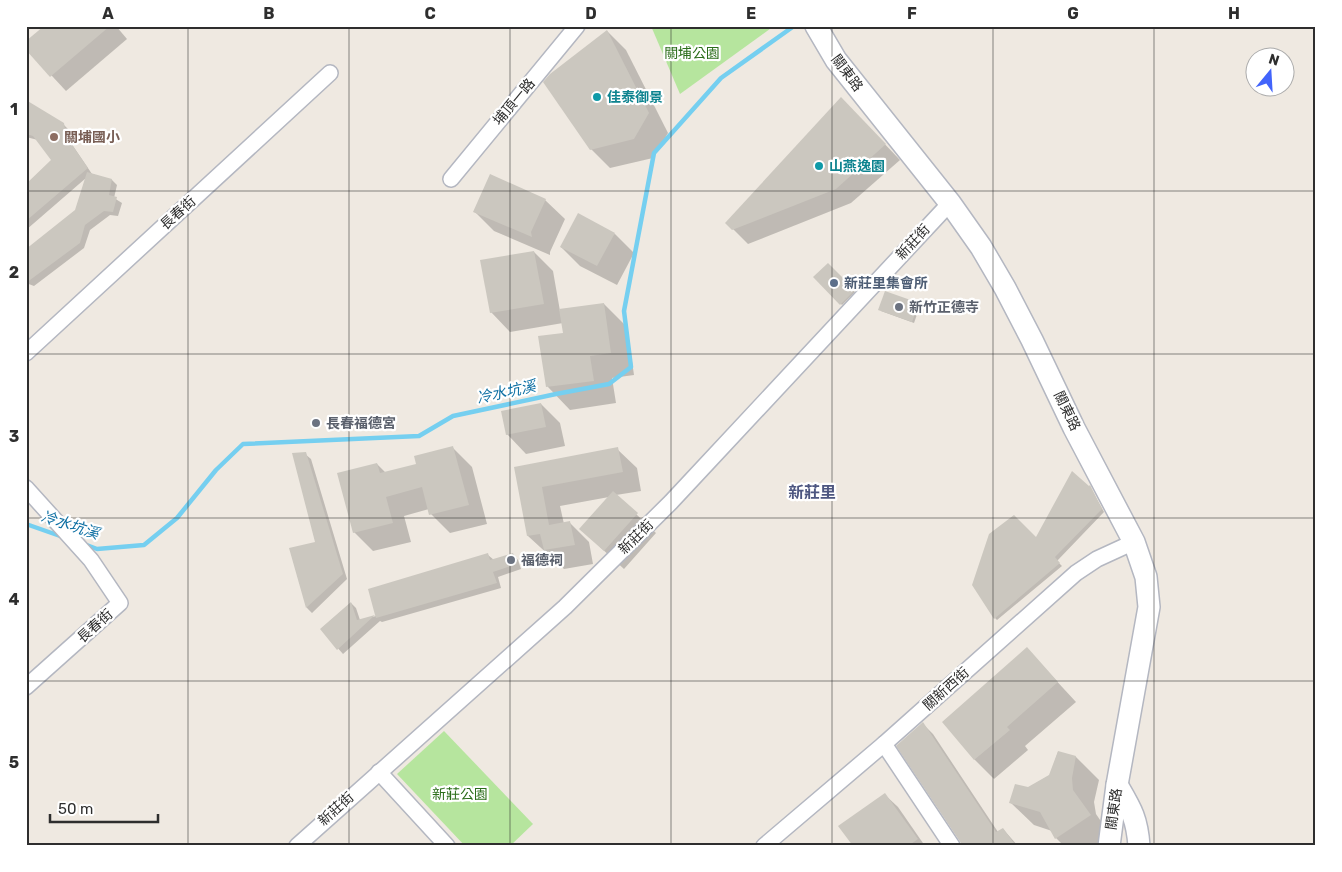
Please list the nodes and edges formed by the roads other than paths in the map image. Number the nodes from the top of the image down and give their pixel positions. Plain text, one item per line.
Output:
1 (577, 26) edge
2 (816, 28) edge
3 (330, 73) dead end
4 (451, 178) dead end
5 (950, 203) junction
6 (26, 353) edge
7 (26, 488) edge
8 (1134, 542) junction
9 (26, 687) edge
10 (884, 744) junction
11 (379, 772) junction
12 (1117, 785) junction
13 (297, 846) edge
14 (447, 846) edge
15 (764, 846) edge
16 (952, 846) edge
17 (1109, 846) edge
18 (1139, 846) edge

1 - 4 street, 埔頂一路
2 - 5 street, 關東路
3 - 6 street, 長春街
5 - 8 street, 關東路
5 - 11 street, 新莊街
7 - 9 street, 長春街
8 - 10 street, 關新西街
8 - 12 street, 關東路
10 - 15 street, 關新西街
10 - 16 street
11 - 13 street, 新莊街
11 - 14 street
12 - 17 street, 關東路
12 - 18 street

